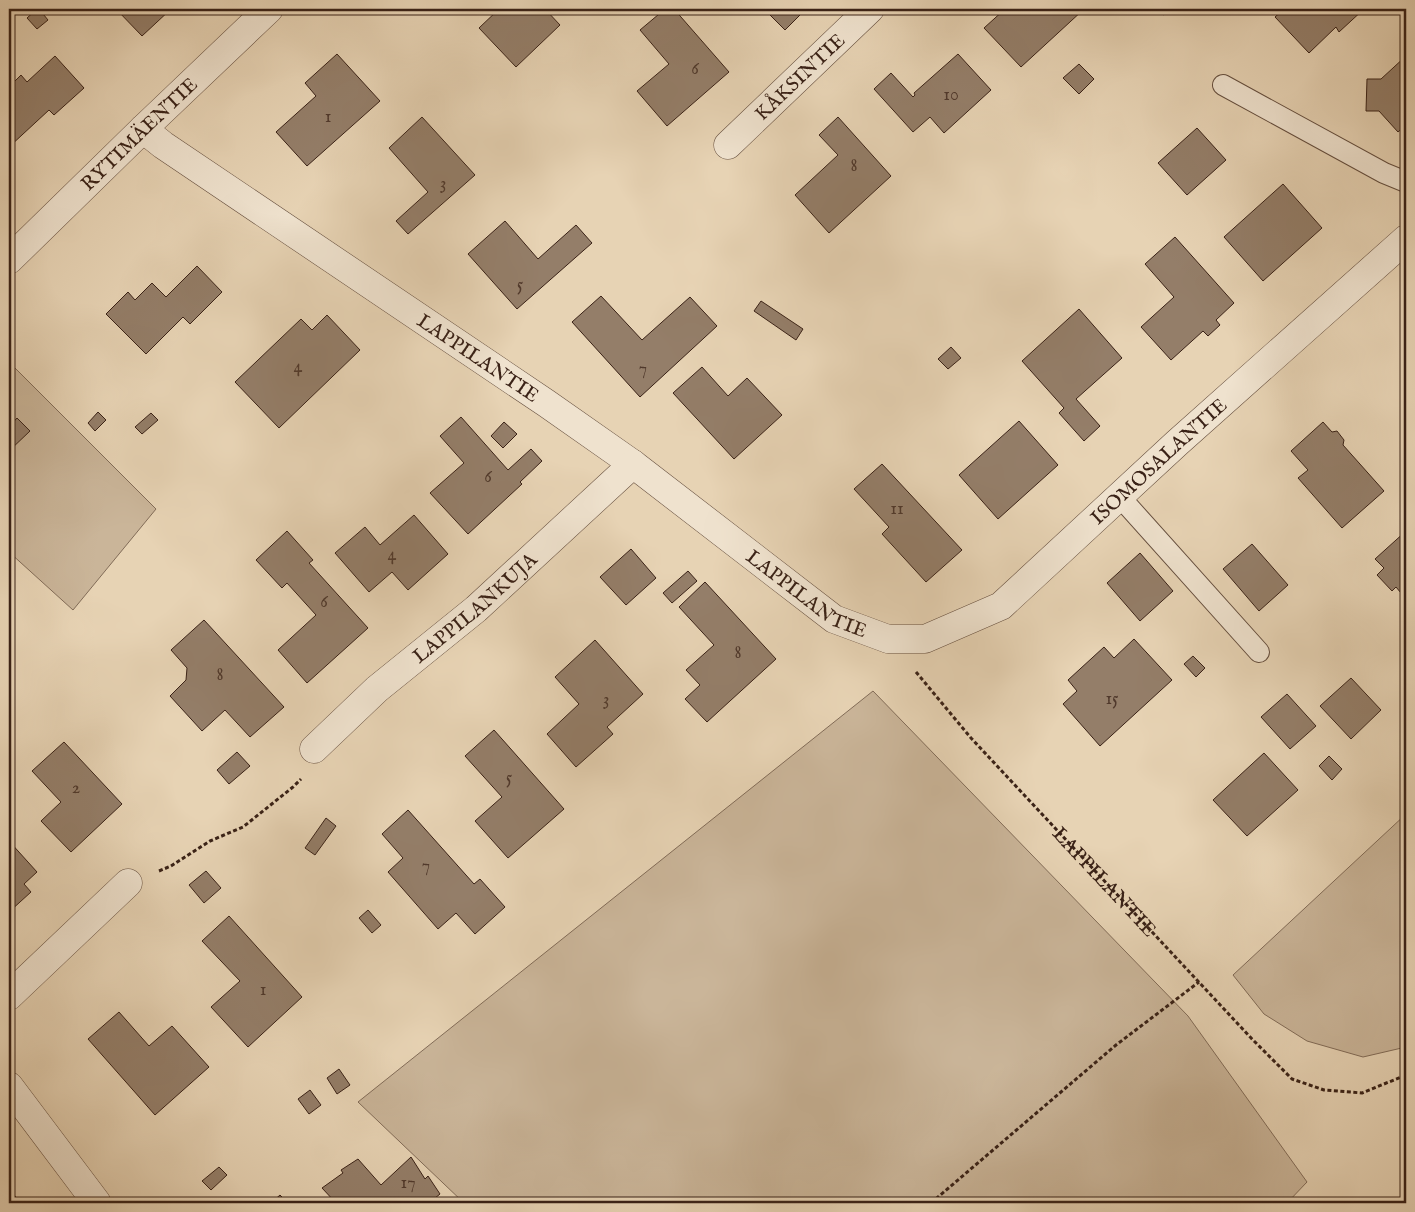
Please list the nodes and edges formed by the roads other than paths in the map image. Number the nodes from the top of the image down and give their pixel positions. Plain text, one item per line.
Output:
1 (270, 9) edge
2 (870, 9) edge
3 (1223, 85) dead end
4 (143, 129) junction
5 (728, 145) dead end
6 (1406, 182) edge
7 (1406, 239) edge
8 (9, 260) edge
9 (633, 464) junction
10 (1120, 497) junction
11 (888, 639) joint
12 (1259, 652) dead end
13 (314, 749) road end
14 (128, 883) road end
15 (9, 996) edge
16 (9, 1086) edge
17 (97, 1203) edge

1 - 4 street, RYTIMÄENTIE
2 - 5 street, KÅKSINTIE
3 - 6 lane
4 - 8 street, RYTIMÄENTIE
4 - 9 street, LAPPILANTIE
7 - 10 street, ISOMOSALANTIE
9 - 11 street, LAPPILANTIE
9 - 13 street, LAPPILANKUJA
10 - 11 street, ISOMOSALANTIE
10 - 12 lane
14 - 15 street
16 - 17 street

